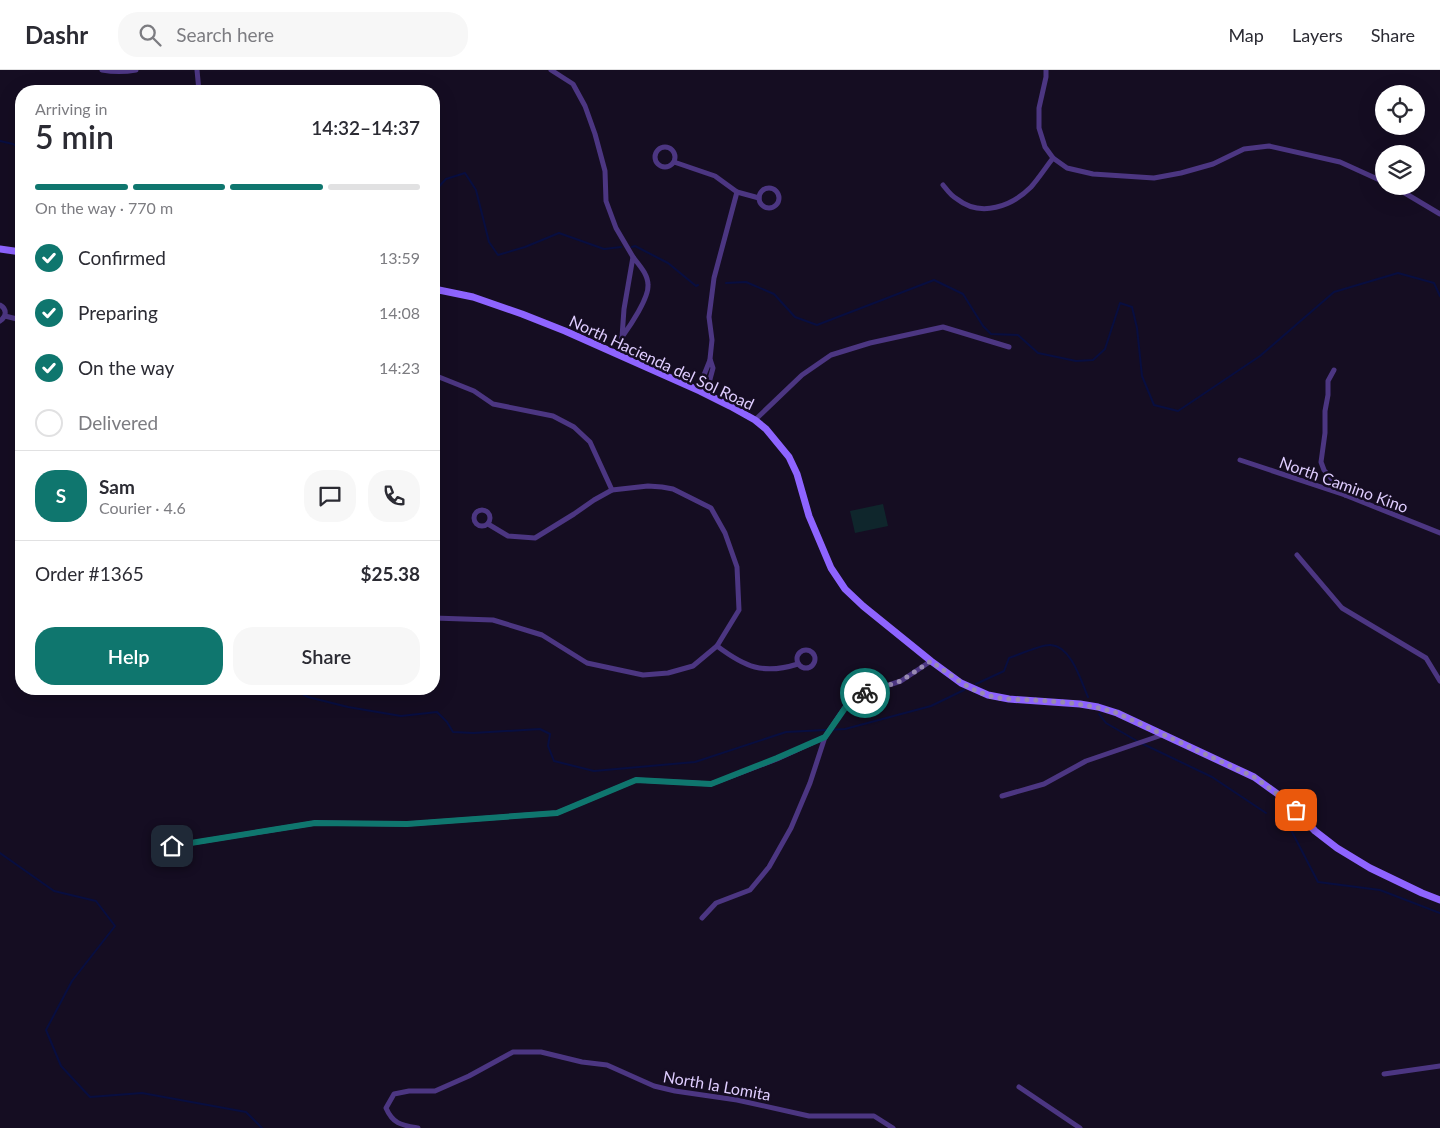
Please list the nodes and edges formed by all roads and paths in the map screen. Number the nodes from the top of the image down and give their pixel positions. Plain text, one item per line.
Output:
1 (102, 70) edge
2 (136, 70) edge
3 (197, 70) edge
4 (550, 70) edge
5 (1046, 70) edge
6 (198, 85) edge
7 (1053, 158) junction
8 (674, 162) junction
9 (1375, 178) edge
10 (943, 186) dead end
11 (737, 192) junction
12 (1408, 195) edge
13 (759, 198) dead end
14 (1440, 214) edge
15 (0, 249) edge
16 (15, 251) edge
17 (633, 257) junction
18 (440, 290) edge
19 (0, 305) edge
20 (5, 316) junction
21 (15, 318) edge
22 (0, 321) edge
23 (622, 337) junction
24 (1009, 347) dead end
25 (617, 354) junction
26 (710, 359) junction
27 (1334, 370) dead end
28 (440, 377) edge
29 (698, 390) junction
30 (706, 394) junction
31 (755, 420) junction
32 (1240, 460) dead end
33 (612, 490) junction
34 (1346, 495) junction
35 (488, 524) dead end
36 (1440, 533) edge
37 (1297, 554) dead end
38 (440, 618) edge
39 (717, 646) junction
40 (931, 661) junction
41 (798, 664) dead end
42 (1440, 682) edge
43 (1162, 735) junction
44 (825, 737) junction
45 (1002, 796) dead end
46 (154, 849) dead end
47 (1440, 900) edge
48 (702, 918) dead end
49 (1440, 1066) edge
50 (1384, 1074) dead end
51 (1019, 1087) dead end
52 (418, 1128) edge
53 (893, 1128) edge
54 (1080, 1128) edge

1 - 2 street
3 - 6 street
4 - 17 street
5 - 7 street
7 - 9 street
7 - 10 street
8 - 8 street
8 - 11 street
11 - 13 street
11 - 26 street
12 - 14 street
15 - 16 street
17 - 23 street
17 - 23 street
18 - 25 street, North Hacienda del Sol Road
19 - 20 street
20 - 21 street
20 - 22 street
23 - 25 street
24 - 31 street
25 - 29 street, North Hacienda del Sol Road
26 - 29 street
26 - 30 street
27 - 34 street
28 - 33 street
29 - 30 street, North Hacienda del Sol Road
30 - 31 street, North Hacienda del Sol Road
31 - 40 street, North Hacienda del Sol Road
32 - 34 street, North Camino Kino
33 - 35 street
33 - 39 street
34 - 36 street, North Camino Kino
37 - 42 street
38 - 39 street
39 - 41 street
40 - 43 street, North Hacienda del Sol Road
40 - 44 street
43 - 45 street
43 - 47 street, North Hacienda del Sol Road
44 - 46 street
44 - 48 street
49 - 50 street
51 - 54 street
52 - 53 street, North la Lomita

